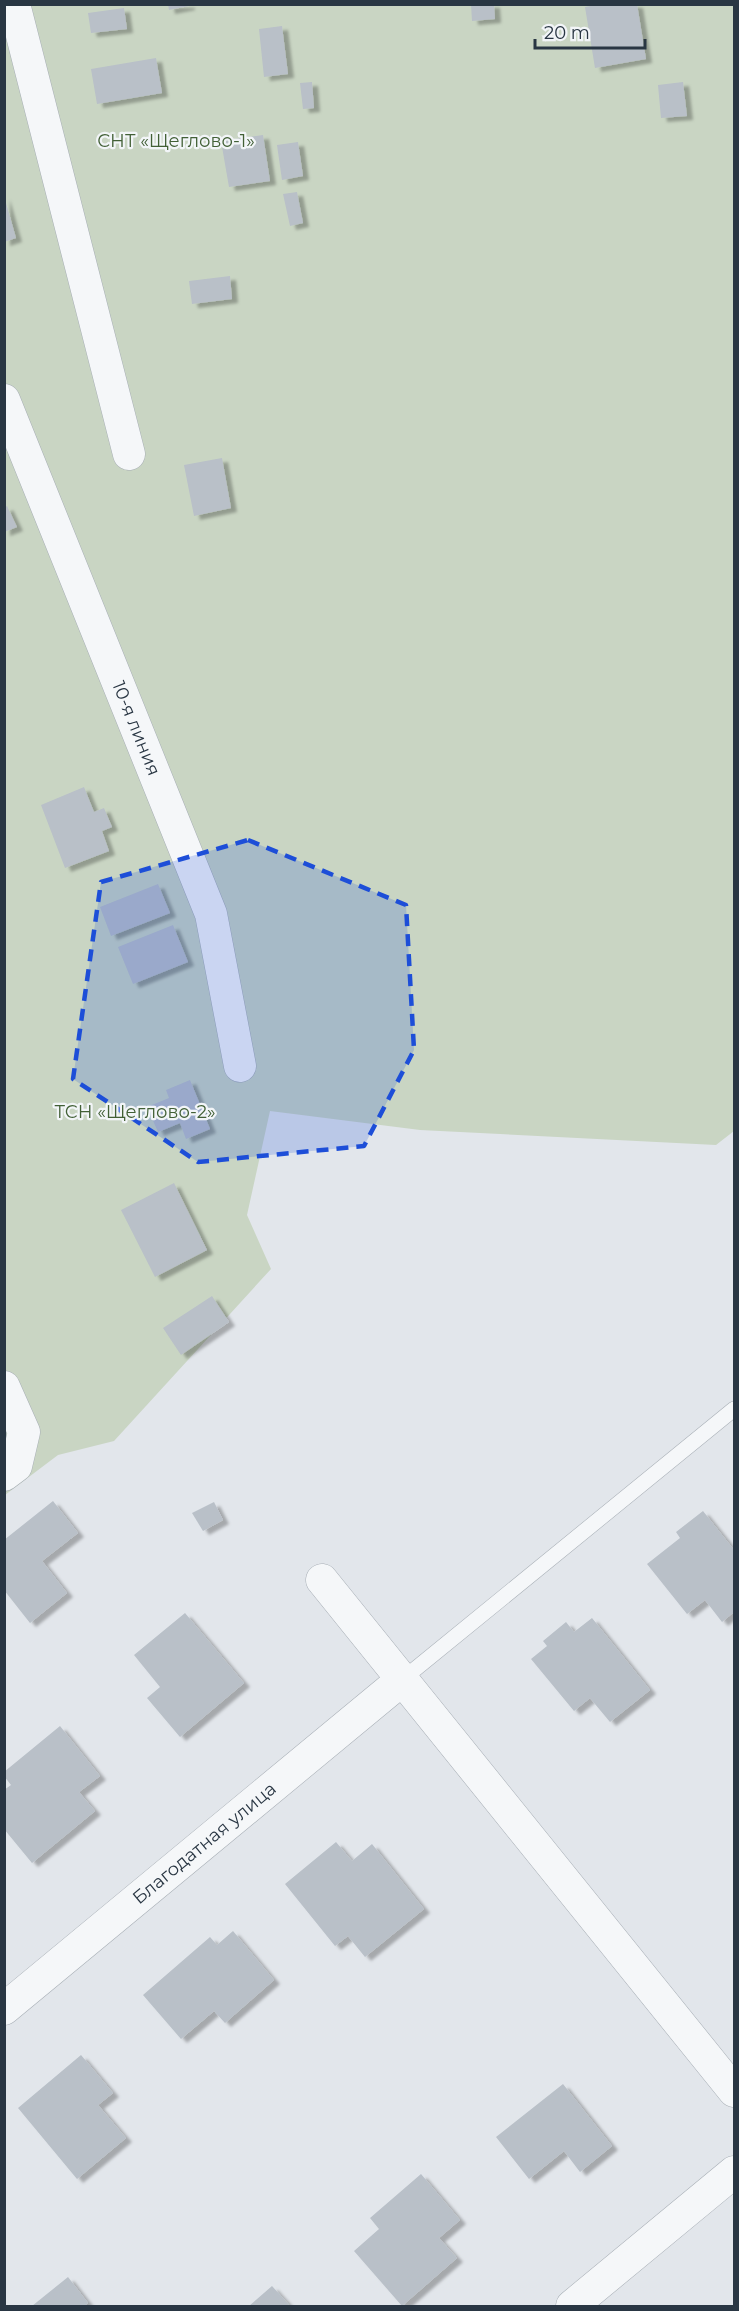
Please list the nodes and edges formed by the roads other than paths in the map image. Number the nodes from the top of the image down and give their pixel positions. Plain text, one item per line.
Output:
1 (14, 4) edge
2 (4, 400) edge
3 (129, 453) dead end
4 (240, 1066) dead end
5 (4, 1387) edge
6 (735, 1409) edge
7 (4, 1475) edge
8 (322, 1580) dead end
9 (403, 1679) junction
10 (4, 2009) edge
11 (735, 2091) edge
12 (735, 2172) edge
13 (572, 2307) edge

1 - 3 street
2 - 4 street, 10-я линия
5 - 7 street
6 - 9 lane
8 - 9 street
9 - 10 street, Благодатная улица
9 - 11 street
12 - 13 street

